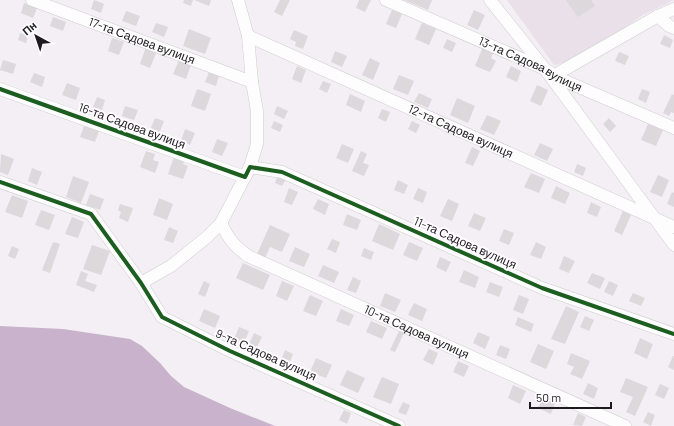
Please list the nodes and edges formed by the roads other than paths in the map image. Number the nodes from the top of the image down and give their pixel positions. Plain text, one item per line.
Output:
1 (32, 0) edge
2 (238, 0) edge
3 (386, 0) edge
4 (490, 0) edge
5 (674, 9) edge
6 (658, 16) junction
7 (674, 28) edge
8 (248, 36) junction
9 (545, 68) junction
10 (558, 78) junction
11 (252, 82) junction
12 (0, 89) edge
13 (674, 128) edge
14 (248, 172) junction
15 (0, 182) edge
16 (654, 218) junction
17 (221, 223) junction
18 (674, 227) edge
19 (674, 245) edge
20 (141, 283) junction
21 (674, 334) edge
22 (399, 426) edge
23 (625, 426) edge

1 - 11 street, 17-та Садова вулиця
2 - 8 street
3 - 9 street, 13-та Садова вулиця
4 - 9 street
5 - 6 street
6 - 7 street
6 - 10 street
8 - 11 street
8 - 16 street, 12-та Садова вулиця
9 - 10 street, 13-та Садова вулиця
9 - 16 street
10 - 13 street, 13-та Садова вулиця
11 - 14 street
12 - 14 street, 16-та Садова вулиця
14 - 17 street
14 - 21 street, 11-та Садова вулиця
15 - 20 street, 9-та Садова вулиця
16 - 18 street, 12-та Садова вулиця
16 - 19 street
17 - 20 street
17 - 23 street, 10-та Садова вулиця
20 - 22 street, 9-та Садова вулиця

